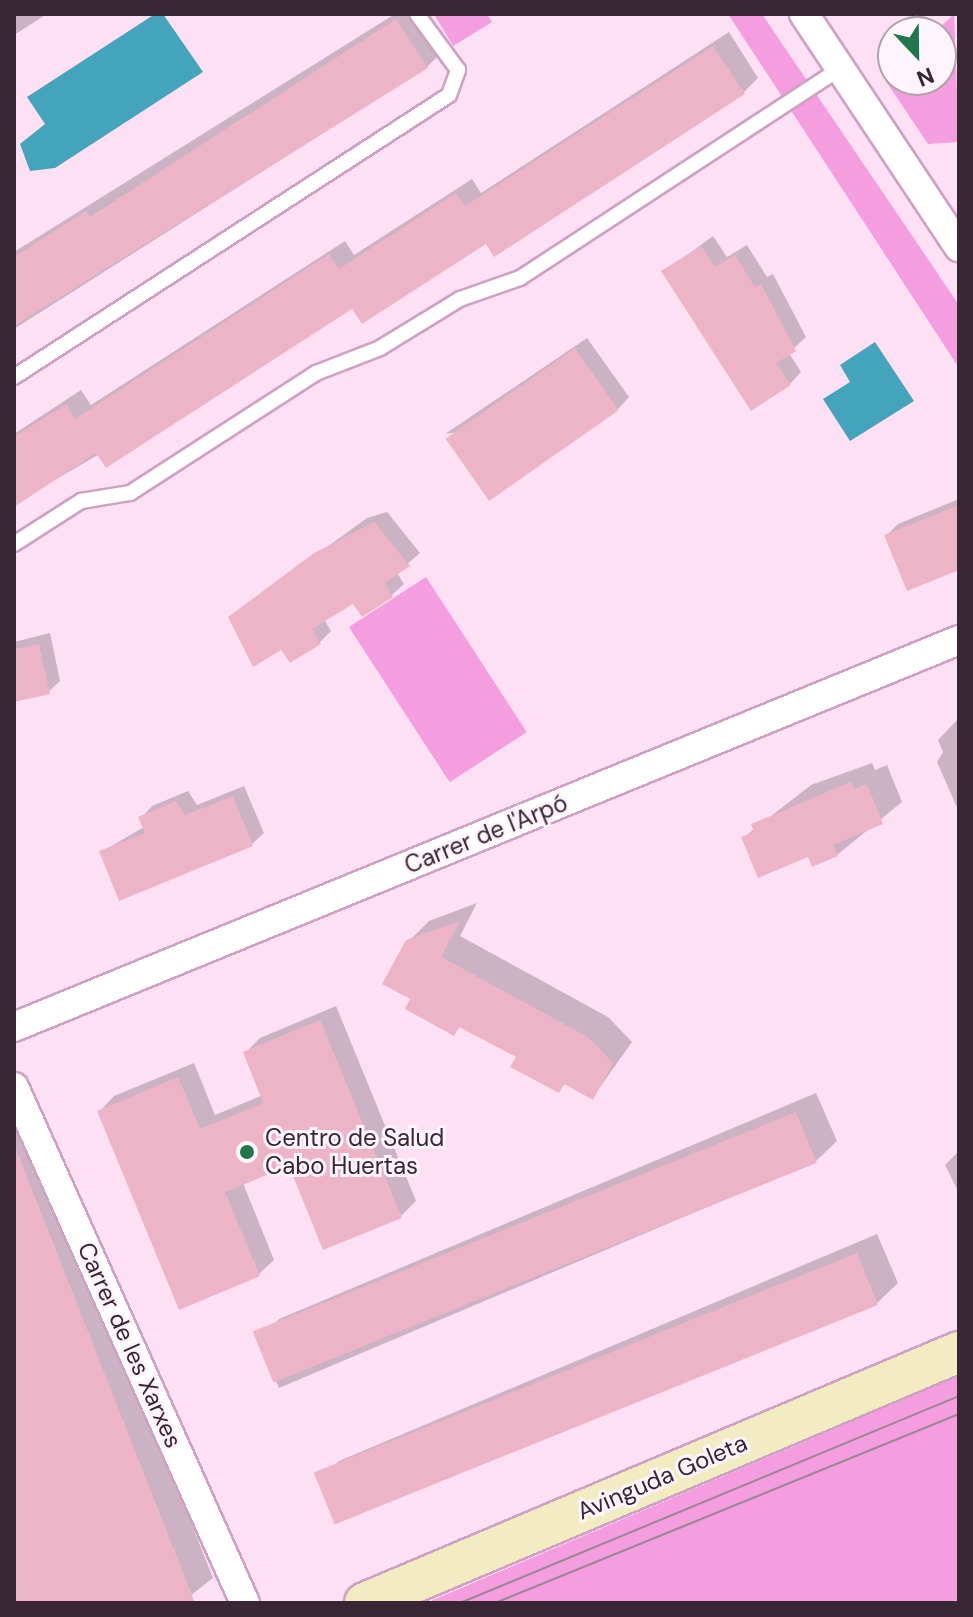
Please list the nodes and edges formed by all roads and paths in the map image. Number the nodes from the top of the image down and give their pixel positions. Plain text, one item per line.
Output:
1 (417, 14) edge
2 (804, 14) edge
3 (841, 68) junction
4 (959, 247) edge
5 (14, 377) edge
6 (14, 544) edge
7 (959, 640) edge
8 (14, 1027) edge
9 (14, 1087) edge
10 (959, 1352) edge
11 (245, 1603) edge
12 (365, 1603) edge

1 - 5 lane
2 - 3 street
3 - 4 street
3 - 6 lane
7 - 8 street, Carrer de l'Arpó
9 - 11 street, Carrer de les Xarxes
10 - 12 main road, Avinguda Goleta

